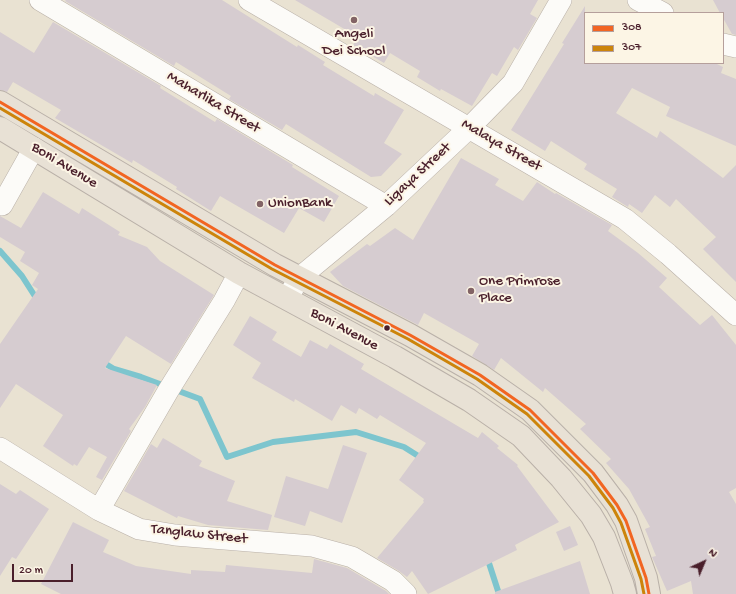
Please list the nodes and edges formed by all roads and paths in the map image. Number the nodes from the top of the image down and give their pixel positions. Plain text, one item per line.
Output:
1 (40, 0) edge
2 (249, 0) edge
3 (561, 0) edge
4 (638, 0) edge
5 (661, 12) edge
6 (724, 44) edge
7 (736, 47) edge
8 (0, 102) edge
9 (0, 128) edge
10 (469, 128) junction
11 (34, 148) junction
12 (2, 205) dead end
13 (386, 206) junction
14 (240, 273) junction
15 (299, 278) junction
16 (287, 299) junction
17 (736, 315) edge
18 (0, 448) edge
19 (99, 510) junction
20 (406, 594) edge
21 (625, 594) edge
22 (649, 594) edge

1 - 13 street, Maharlika Street
2 - 10 street, Malaya Street
3 - 10 street, Ligaya Street
4 - 5 street
6 - 7 street
8 - 15 main road, Boni Avenue
9 - 11 main road, Boni Avenue
10 - 13 street, Ligaya Street
10 - 17 street, Malaya Street
11 - 12 street
11 - 14 main road, Boni Avenue
13 - 15 street, Ligaya Street
14 - 16 main road, Boni Avenue
14 - 19 street
15 - 16 street, Ligaya Street
15 - 22 main road, Boni Avenue
16 - 21 main road, Boni Avenue
18 - 19 street, Tanglaw Street
19 - 20 street, Tanglaw Street

